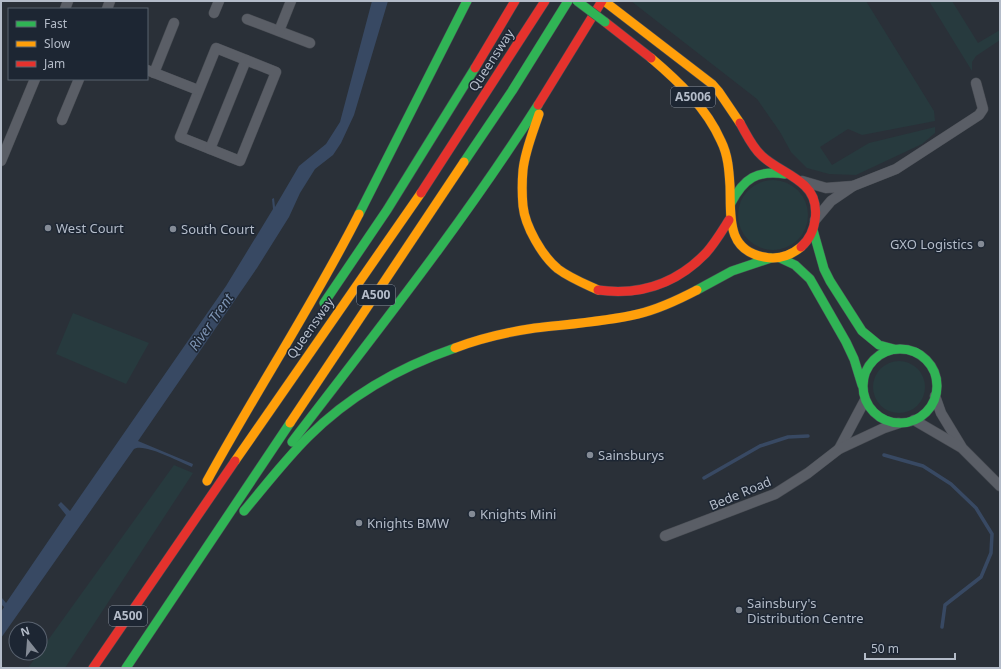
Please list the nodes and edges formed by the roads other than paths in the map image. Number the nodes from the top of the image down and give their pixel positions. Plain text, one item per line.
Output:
1 (219, 1) edge
2 (291, 1) edge
3 (467, 1) edge
4 (515, 1) edge
5 (545, 1) edge
6 (568, 1) edge
7 (577, 1) edge
8 (603, 1) edge
9 (214, 13) dead end
10 (247, 19) dead end
11 (174, 23) dead end
12 (279, 32) junction
13 (310, 43) dead end
14 (246, 60) junction
15 (150, 71) edge
16 (35, 80) edge
17 (79, 80) edge
18 (976, 83) dead end
19 (548, 89) junction
20 (198, 90) junction
21 (62, 120) dead end
22 (210, 149) junction
23 (1, 161) edge
24 (785, 174) junction
25 (799, 180) junction
26 (853, 186) junction
27 (730, 204) junction
28 (729, 220) junction
29 (814, 225) junction
30 (776, 258) junction
31 (317, 312) dead end
32 (308, 325) dead end
33 (894, 349) junction
34 (862, 384) junction
35 (936, 396) junction
36 (865, 400) junction
37 (914, 420) junction
38 (899, 423) junction
39 (229, 441) junction
40 (962, 448) junction
41 (839, 449) junction
42 (1000, 486) edge
43 (665, 536) dead end
44 (163, 564) junction
45 (181, 587) junction
46 (93, 668) edge
47 (126, 668) edge

1 - 9 street
2 - 12 street
3 - 39 main road
4 - 31 main road
5 - 44 main road, Queensway / A500
6 - 45 main road, A500
7 - 27 main road, A5006, bridge
8 - 19 main road
8 - 24 main road, A5006
10 - 12 street
11 - 15 street
12 - 13 street
14 - 20 street
14 - 22 street
14 - 22 street
15 - 20 street
16 - 23 street
17 - 21 street
18 - 26 street
19 - 28 main road
19 - 45 main road
20 - 22 street
24 - 25 main road
24 - 27 main road
25 - 26 street
25 - 29 main road
26 - 29 street
27 - 28 main road
28 - 30 main road
29 - 30 main road
29 - 33 main road
30 - 34 main road
30 - 45 main road
32 - 39 main road
33 - 34 main road
33 - 35 main road
34 - 36 main road
35 - 37 main road
35 - 40 street
36 - 38 main road
36 - 41 street, Bede Road
37 - 38 main road
37 - 40 street
38 - 41 street, Bede Road
39 - 44 main road
40 - 42 street
41 - 43 street, Bede Road
44 - 46 main road, Queensway / A500
45 - 47 main road, A500

